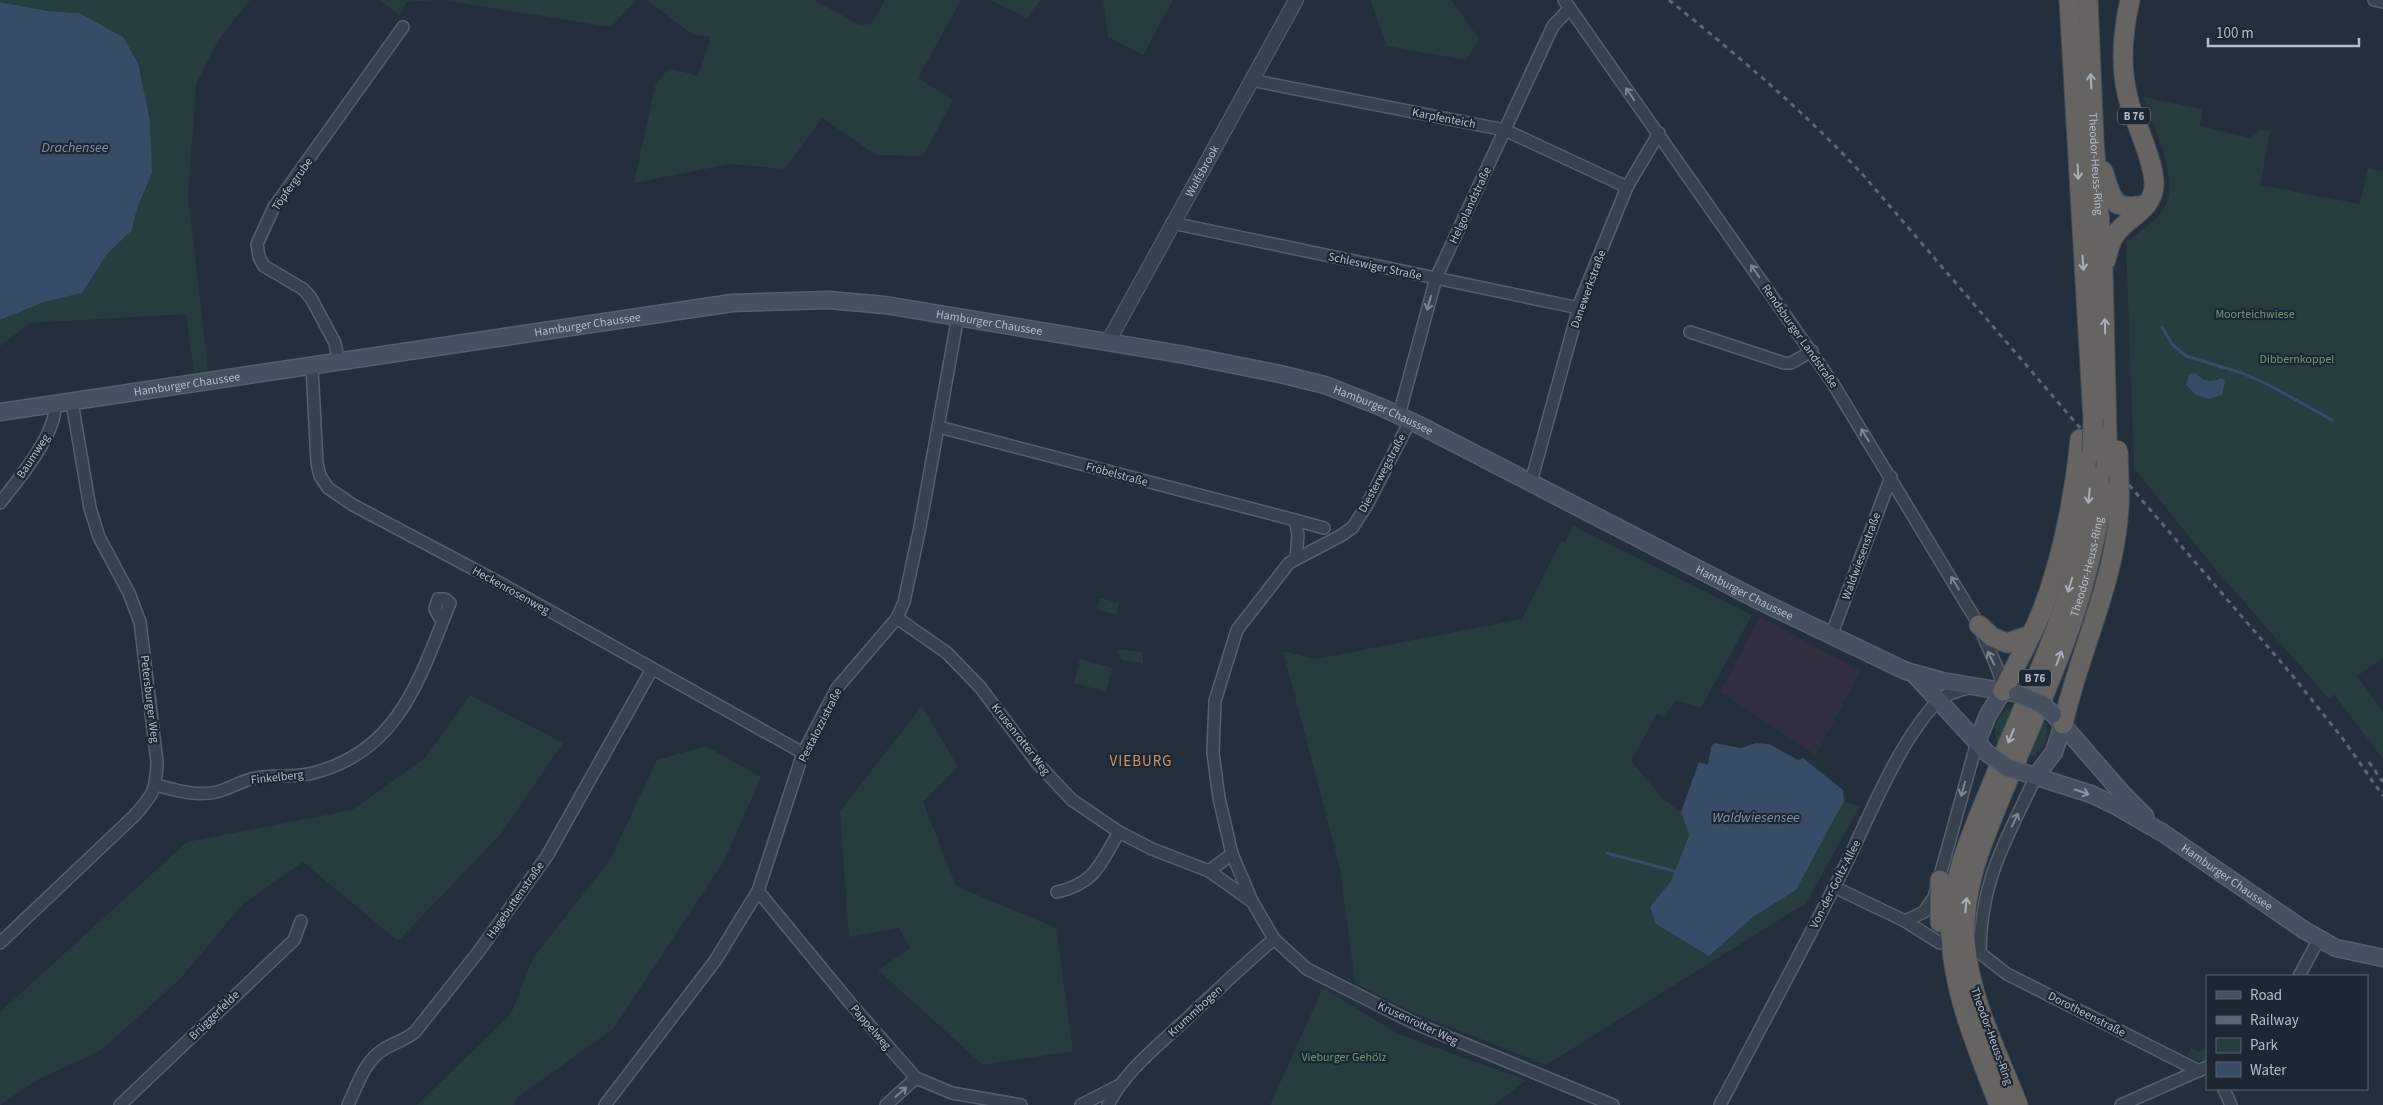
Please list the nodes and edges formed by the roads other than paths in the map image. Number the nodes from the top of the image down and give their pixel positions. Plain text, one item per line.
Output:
1 (1296, 0) edge
2 (2055, 0) edge
3 (2069, 0) edge
4 (2088, 0) edge
5 (2130, 0) edge
6 (2374, 0) edge
7 (2383, 2) edge
8 (1567, 4) edge
9 (403, 27) dead end
10 (2071, 44) junction
11 (1252, 78) junction
12 (1505, 130) junction
13 (1658, 133) junction
14 (2094, 139) junction
15 (1627, 187) junction
16 (2146, 205) junction
17 (1172, 224) junction
18 (2103, 271) junction
19 (1436, 278) junction
20 (1579, 308) junction
21 (958, 316) junction
22 (1690, 332) dead end
23 (1108, 342) junction
24 (1812, 351) junction
25 (339, 363) junction
26 (312, 367) junction
27 (72, 402) junction
28 (55, 404) junction
29 (0, 412) edge
30 (1404, 418) junction
31 (939, 427) junction
32 (2112, 443) junction
33 (2086, 446) junction
34 (1890, 477) junction
35 (1531, 482) junction
36 (0, 504) edge
37 (1295, 520) junction
38 (1324, 528) dead end
39 (1296, 558) junction
40 (897, 618) junction
41 (442, 622) dead end
42 (1979, 625) junction
43 (2031, 634) junction
44 (1831, 636) junction
45 (652, 669) junction
46 (1915, 675) junction
47 (1973, 687) junction
48 (2010, 692) junction
49 (1939, 700) junction
50 (2058, 719) junction
51 (1982, 747) junction
52 (803, 753) junction
53 (2031, 774) junction
54 (156, 785) junction
55 (1119, 832) junction
56 (2163, 833) junction
57 (1232, 854) junction
58 (1209, 871) junction
59 (1940, 880) junction
60 (1834, 887) junction
61 (758, 891) junction
62 (1057, 892) dead end
63 (1252, 901) junction
64 (2291, 919) junction
65 (301, 921) dead end
66 (1905, 921) junction
67 (1274, 939) junction
68 (2319, 939) junction
69 (0, 943) edge
70 (1940, 944) junction
71 (2347, 950) junction
72 (1980, 953) junction
73 (2383, 958) edge
74 (2300, 975) edge
75 (1994, 1046) junction
76 (2203, 1069) edge
77 (916, 1078) junction
78 (1118, 1086) junction
79 (2224, 1090) edge
80 (1998, 1103) edge
81 (120, 1105) edge
82 (348, 1105) edge
83 (605, 1105) edge
84 (886, 1105) edge
85 (1021, 1105) edge
86 (1080, 1105) edge
87 (1108, 1105) edge
88 (1613, 1105) edge
89 (1720, 1105) edge
90 (2018, 1105) edge
91 (2121, 1105) edge
92 (2231, 1105) edge

1 - 11 street, Wulfsbrook
2 - 10 highway, B 76
3 - 10 highway, Theodor-Heuss-Ring / B 76
14 -> 4 highway, Theodor-Heuss-Ring
5 - 16 highway, B 76
6 - 7 street
8 - 12 street, Helgolandstraße
13 -> 8 street, Rendsburger Landstraße
9 - 25 street, Töpfergrube
10 -> 33 highway, Theodor-Heuss-Ring / B 76, bridge
11 - 12 street, Karpfenteich
11 - 17 street, Wulfsbrook
12 - 15 street, Karpfenteich
12 - 19 street, Helgolandstraße
13 - 15 street, Danewerkstraße
24 -> 13 street, Rendsburger Landstraße
14 - 16 highway
14 - 18 highway, Theodor-Heuss-Ring
15 - 20 street, Danewerkstraße
16 - 18 highway, B 76
17 - 19 street, Schleswiger Straße
17 - 23 street, Wulfsbrook
32 -> 18 highway, Theodor-Heuss-Ring / B 76
19 - 20 street, Schleswiger Straße
19 -> 30 street, Helgolandstraße
20 - 35 street, Danewerkstraße
21 - 23 main road, Hamburger Chaussee
21 - 25 main road, Hamburger Chaussee
21 - 31 street, Pestalozzistraße
22 - 24 street
23 - 30 main road, Hamburger Chaussee
34 -> 24 street, Rendsburger Landstraße
25 - 26 main road, Hamburger Chaussee
26 - 27 main road, Hamburger Chaussee
26 - 45 street, Heckenrosenweg
27 - 28 main road, Hamburger Chaussee
27 - 54 street, Petersburger Weg
28 - 29 main road, Hamburger Chaussee
28 - 36 street, Baumweg
30 - 35 main road, Hamburger Chaussee
30 - 39 street, Diesterwegstraße
31 - 37 street, Fröbelstraße
31 - 40 street, Pestalozzistraße
32 - 50 highway, bridge
75 -> 32 highway, Theodor-Heuss-Ring / B 76, bridge
33 - 43 highway
33 -> 80 highway, Theodor-Heuss-Ring / B 76
42 -> 34 street, Rendsburger Landstraße
34 - 44 street, Waldwiesenstraße
35 - 44 main road, Hamburger Chaussee
37 - 38 street, Fröbelstraße
37 - 39 street
39 - 57 street, Diesterwegstraße
40 - 52 street, Pestalozzistraße
40 - 55 street, Krusenrotter Weg
41 - 54 street, Finkelberg
42 - 43 highway
48 -> 42 street, Rendsburger Landstraße
43 - 48 highway
44 - 46 main road, Hamburger Chaussee
45 - 52 street, Heckenrosenweg
45 - 82 street, Hagebuttenstraße
46 - 47 main road, Hamburger Chaussee
46 - 49 main road, Hamburger Chaussee
47 - 48 main road, Hamburger Chaussee
47 - 49 street, Von-der-Goltz-Allee
48 - 50 main road, Hamburger Chaussee, bridge
48 - 51 main road
49 - 51 main road, Hamburger Chaussee
49 - 60 street, Von-der-Goltz-Allee
50 - 53 main road
50 - 56 main road, Hamburger Chaussee
51 - 53 main road, Hamburger Chaussee, bridge
51 -> 59 street
52 - 61 street, Pestalozzistraße
53 -> 56 main road, Hamburger Chaussee
72 -> 53 street
54 - 69 street
55 - 58 street, Krusenrotter Weg
55 - 62 street
56 - 64 main road, Hamburger Chaussee
57 - 58 street
57 - 63 street, Krusenrotter Weg
58 - 63 street, Krusenrotter Weg
59 - 66 street
59 - 70 highway
60 - 66 street
60 - 89 street, Von-der-Goltz-Allee
61 - 77 street, Pappelweg
61 - 83 street, Pestalozzistraße
63 - 67 street, Krusenrotter Weg
64 - 68 main road, Hamburger Chaussee
64 - 71 main road, Hamburger Chaussee
65 - 81 street, Brüggerfelde
66 - 70 street
67 - 78 street, Krummbogen
67 - 88 street, Krusenrotter Weg
68 - 71 main road, Hamburger Chaussee
68 - 74 street
70 - 80 highway
71 - 73 main road, Hamburger Chaussee
72 - 75 highway
72 - 76 street, Dorotheenstraße
75 - 90 highway, Theodor-Heuss-Ring / B 76
76 - 91 street
84 -> 77 street
77 - 85 street, Pappelweg
78 - 86 street, Krummbogen
78 - 87 street, Krummbogen
79 - 92 street

